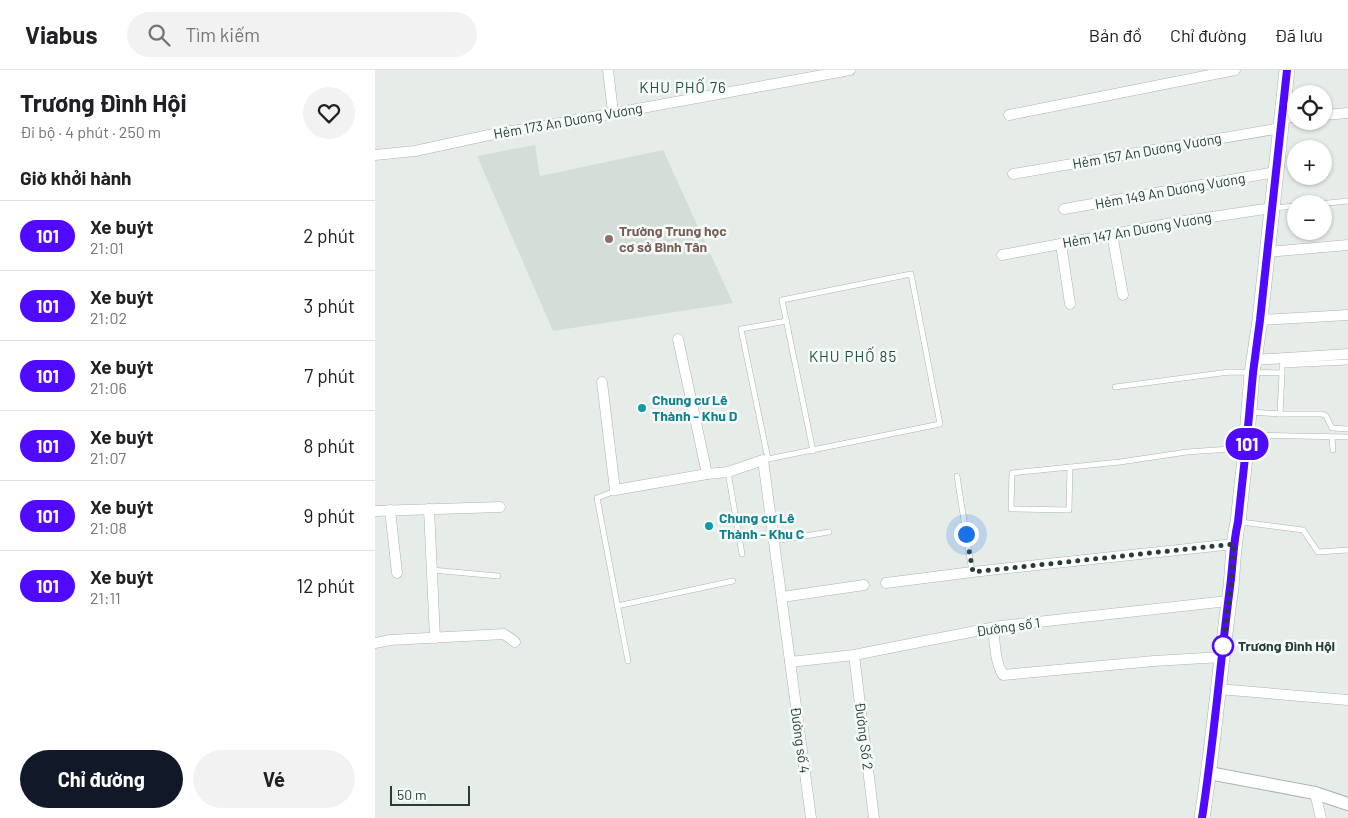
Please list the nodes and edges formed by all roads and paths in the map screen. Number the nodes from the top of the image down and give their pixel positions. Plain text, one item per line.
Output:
1 (608, 70) edge
2 (849, 70) edge
3 (1235, 70) edge
4 (1287, 70) edge
5 (613, 112) junction
6 (1348, 113) edge
7 (1332, 114) edge
8 (1009, 115) dead end
9 (1286, 121) edge
10 (375, 155) edge
11 (1276, 172) junction
12 (1013, 174) dead end
13 (1348, 201) edge
14 (1332, 203) edge
15 (1287, 207) edge
16 (1272, 208) junction
17 (1064, 209) dead end
18 (1112, 234) junction
19 (1061, 244) junction
20 (1348, 245) edge
21 (1267, 252) junction
22 (1002, 255) dead end
23 (1123, 295) dead end
24 (1071, 304) dead end
25 (1348, 315) edge
26 (1260, 320) junction
27 (787, 321) junction
28 (678, 339) dead end
29 (1348, 354) edge
30 (1348, 362) edge
31 (1253, 366) junction
32 (1281, 373) junction
33 (602, 382) dead end
34 (1115, 387) dead end
35 (1249, 412) junction
36 (1280, 414) junction
37 (1348, 429) edge
38 (1332, 437) junction
39 (1348, 437) edge
40 (1247, 441) junction
41 (1333, 450) dead end
42 (813, 451) junction
43 (765, 460) junction
44 (1071, 467) junction
45 (728, 472) junction
46 (707, 474) junction
47 (957, 476) dead end
48 (615, 490) junction
49 (500, 507) dead end
50 (429, 509) junction
51 (390, 510) junction
52 (375, 511) edge
53 (1238, 522) junction
54 (829, 532) dead end
55 (774, 541) junction
56 (1234, 544) junction
57 (1348, 550) edge
58 (742, 554) dead end
59 (432, 570) junction
60 (973, 572) junction
61 (397, 573) dead end
62 (498, 576) dead end
63 (733, 581) dead end
64 (886, 583) dead end
65 (864, 584) dead end
66 (782, 597) junction
67 (1228, 601) junction
68 (617, 606) junction
69 (993, 628) junction
70 (435, 638) junction
71 (515, 642) dead end
72 (375, 643) edge
73 (854, 655) junction
74 (1222, 656) junction
75 (628, 661) dead end
76 (790, 662) junction
77 (1219, 689) junction
78 (1348, 700) edge
79 (1209, 773) junction
80 (1315, 793) junction
81 (1348, 804) edge
82 (811, 818) edge
83 (874, 818) edge
84 (1202, 818) edge
85 (1321, 818) edge

1 - 5 street
2 - 5 street, Hẻm 173 An Dương Vương
3 - 8 street
4 - 9 main road
5 - 10 street, Hẻm 173 An Dương Vương
6 - 7 street
9 - 11 main road
9 - 12 street, Hẻm 157 An Dương Vương
11 - 16 main road
11 - 17 street, Hẻm 149 An Dương Vương
13 - 14 lane
15 - 16 lane
16 - 18 street, Hẻm 147 An Dương Vương
16 - 21 main road
18 - 19 street, Hẻm 147 An Dương Vương
18 - 23 street
19 - 22 street, Hẻm 147 An Dương Vương
19 - 24 street
20 - 21 street
21 - 26 main road
25 - 26 street
26 - 31 main road
27 - 42 lane
27 - 42 lane
27 - 43 lane
28 - 46 street
29 - 31 street
30 - 32 lane
31 - 32 lane
31 - 34 lane
31 - 35 main road
32 - 36 lane
33 - 48 street
35 - 36 lane
35 - 40 main road
36 - 37 lane
38 - 39 lane
38 - 40 lane
38 - 41 lane
40 - 44 lane
40 - 53 main road
42 - 43 lane
43 - 45 street
43 - 55 street, Đường số 4
44 - 44 lane
45 - 46 street
45 - 58 lane
46 - 48 street
47 - 60 lane
48 - 68 lane
49 - 50 street
50 - 51 street
50 - 59 street
51 - 52 street
51 - 61 street
53 - 56 main road
53 - 57 lane
54 - 55 lane
55 - 66 street, Đường số 4
56 - 60 street
56 - 67 main road
59 - 62 lane
59 - 70 street
60 - 64 street
63 - 68 lane
65 - 66 street
66 - 76 street, Đường số 4
67 - 69 street, Đường số 1
67 - 74 main road
68 - 75 lane
69 - 73 street, Đường số 1
69 - 74 street
70 - 71 street
70 - 72 street
73 - 76 street, Đường số 1
73 - 83 street, Đường Số 2
74 - 77 main road
76 - 82 street, Đường số 4
77 - 78 street
77 - 79 main road
79 - 80 street
79 - 84 main road
80 - 81 street
80 - 85 street

